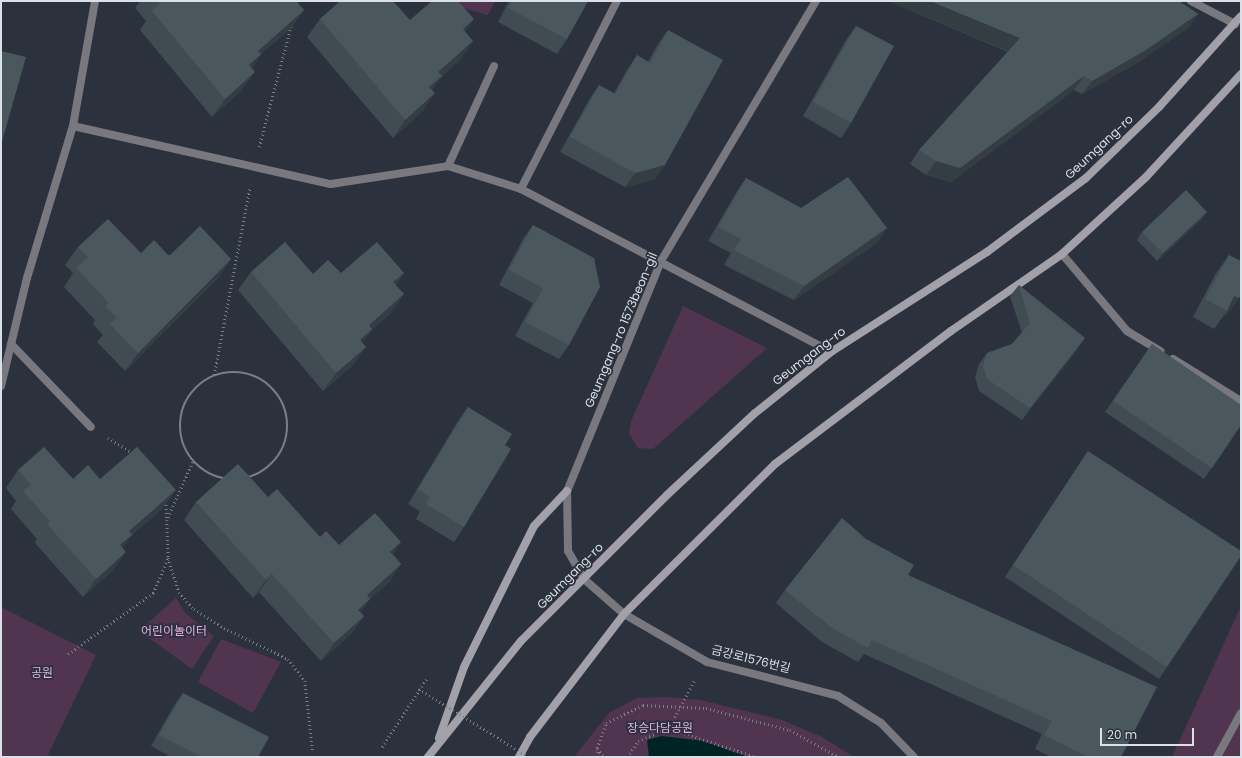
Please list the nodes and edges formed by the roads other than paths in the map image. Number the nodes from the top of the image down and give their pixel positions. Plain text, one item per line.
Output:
1 (95, 1) edge
2 (617, 1) edge
3 (816, 1) edge
4 (1191, 1) edge
5 (1241, 16) edge
6 (1235, 24) junction
7 (494, 66) dead end
8 (1241, 74) edge
9 (73, 126) junction
10 (448, 166) junction
11 (521, 189) junction
12 (1062, 254) junction
13 (662, 261) junction
14 (11, 344) junction
15 (831, 352) junction
16 (1, 386) edge
17 (1241, 400) edge
18 (91, 427) road end
19 (567, 490) junction
20 (584, 579) junction
21 (624, 614) junction
22 (1241, 713) edge
23 (437, 743) junction
24 (428, 757) edge
25 (519, 757) edge
26 (914, 757) edge
27 (1217, 757) edge

1 - 9 street
2 - 11 street
3 - 13 street, Geumgang-ro 1573beon-gil
4 - 6 street
5 - 6 main road, Geumgang-ro
6 - 15 main road, Geumgang-ro
7 - 10 street
8 - 12 main road
9 - 10 street
9 - 14 street
10 - 11 street
11 - 13 street
12 - 17 street
12 - 21 main road
13 - 15 street
13 - 19 street, Geumgang-ro 1573beon-gil
14 - 16 street
14 - 18 street
15 - 20 main road, Geumgang-ro
19 - 20 street, Geumgang-ro 1573beon-gil
19 - 23 main road
20 - 21 street, 금강로1576번길
20 - 23 main road, Geumgang-ro
21 - 25 main road
21 - 26 street, 금강로1576번길
22 - 27 street
23 - 24 main road, Geumgang-ro

